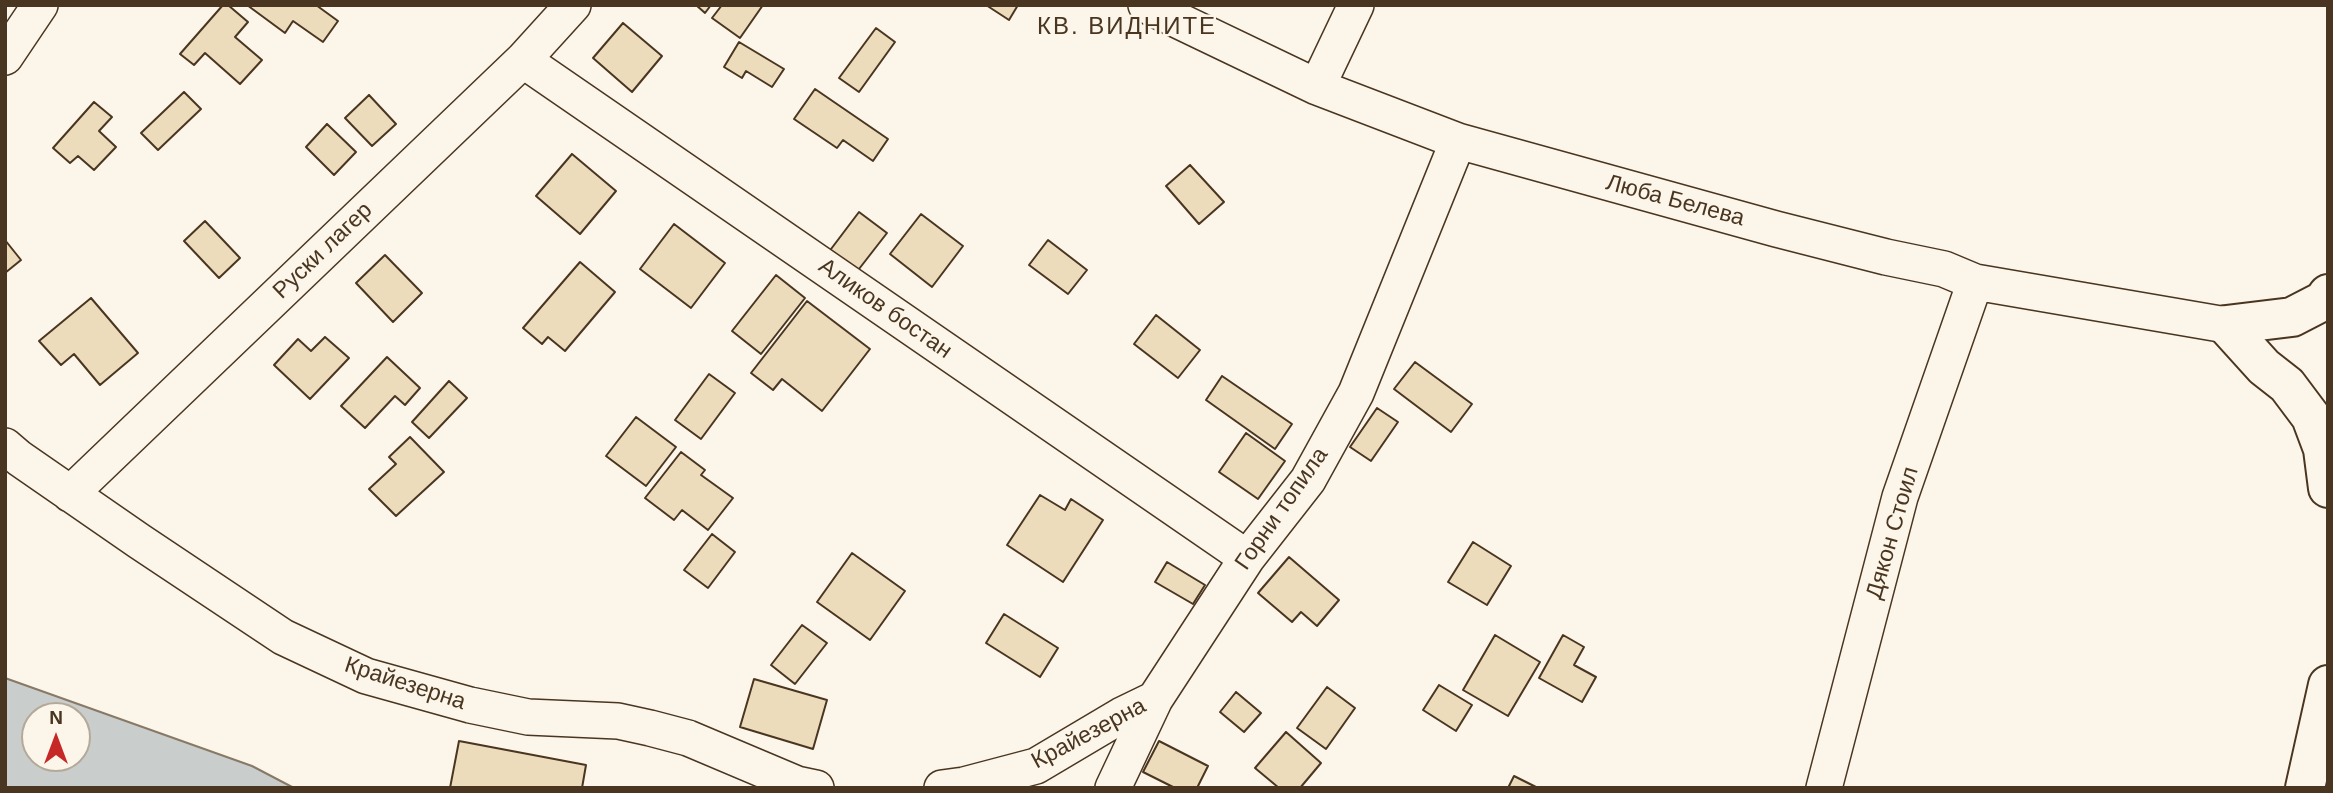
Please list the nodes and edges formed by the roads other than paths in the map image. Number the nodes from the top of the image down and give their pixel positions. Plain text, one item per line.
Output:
1 (40, 5) edge
2 (573, 5) edge
3 (1146, 5) edge
4 (1356, 5) edge
5 (5, 57) edge
6 (523, 60) junction
7 (1317, 87) junction
8 (1458, 141) junction
9 (1975, 282) junction
10 (2328, 294) edge
11 (2226, 325) junction
12 (5, 446) edge
13 (2328, 488) edge
14 (71, 494) junction
15 (1247, 558) junction
16 (2328, 685) edge
17 (1155, 699) junction
18 (816, 788) edge
19 (942, 788) edge
20 (1113, 788) edge
21 (1824, 788) edge
22 (2305, 788) edge

1 - 5 street
2 - 6 street, Руски лагер
3 - 7 street, Люба Белева
4 - 7 street
6 - 14 street, Руски лагер
6 - 15 street, Аликов бостан
7 - 8 street, Люба Белева
8 - 9 street, Люба Белева
8 - 15 street, Горни топила
9 - 11 street, Люба Белева
9 - 21 street, Дякон Стоил
10 - 11 highway
11 - 13 highway
12 - 14 street, Крайезерна
14 - 18 street, Крайезерна
15 - 17 street, Горни топила
16 - 22 highway
17 - 19 street, Крайезерна
17 - 20 street, Горни топила

